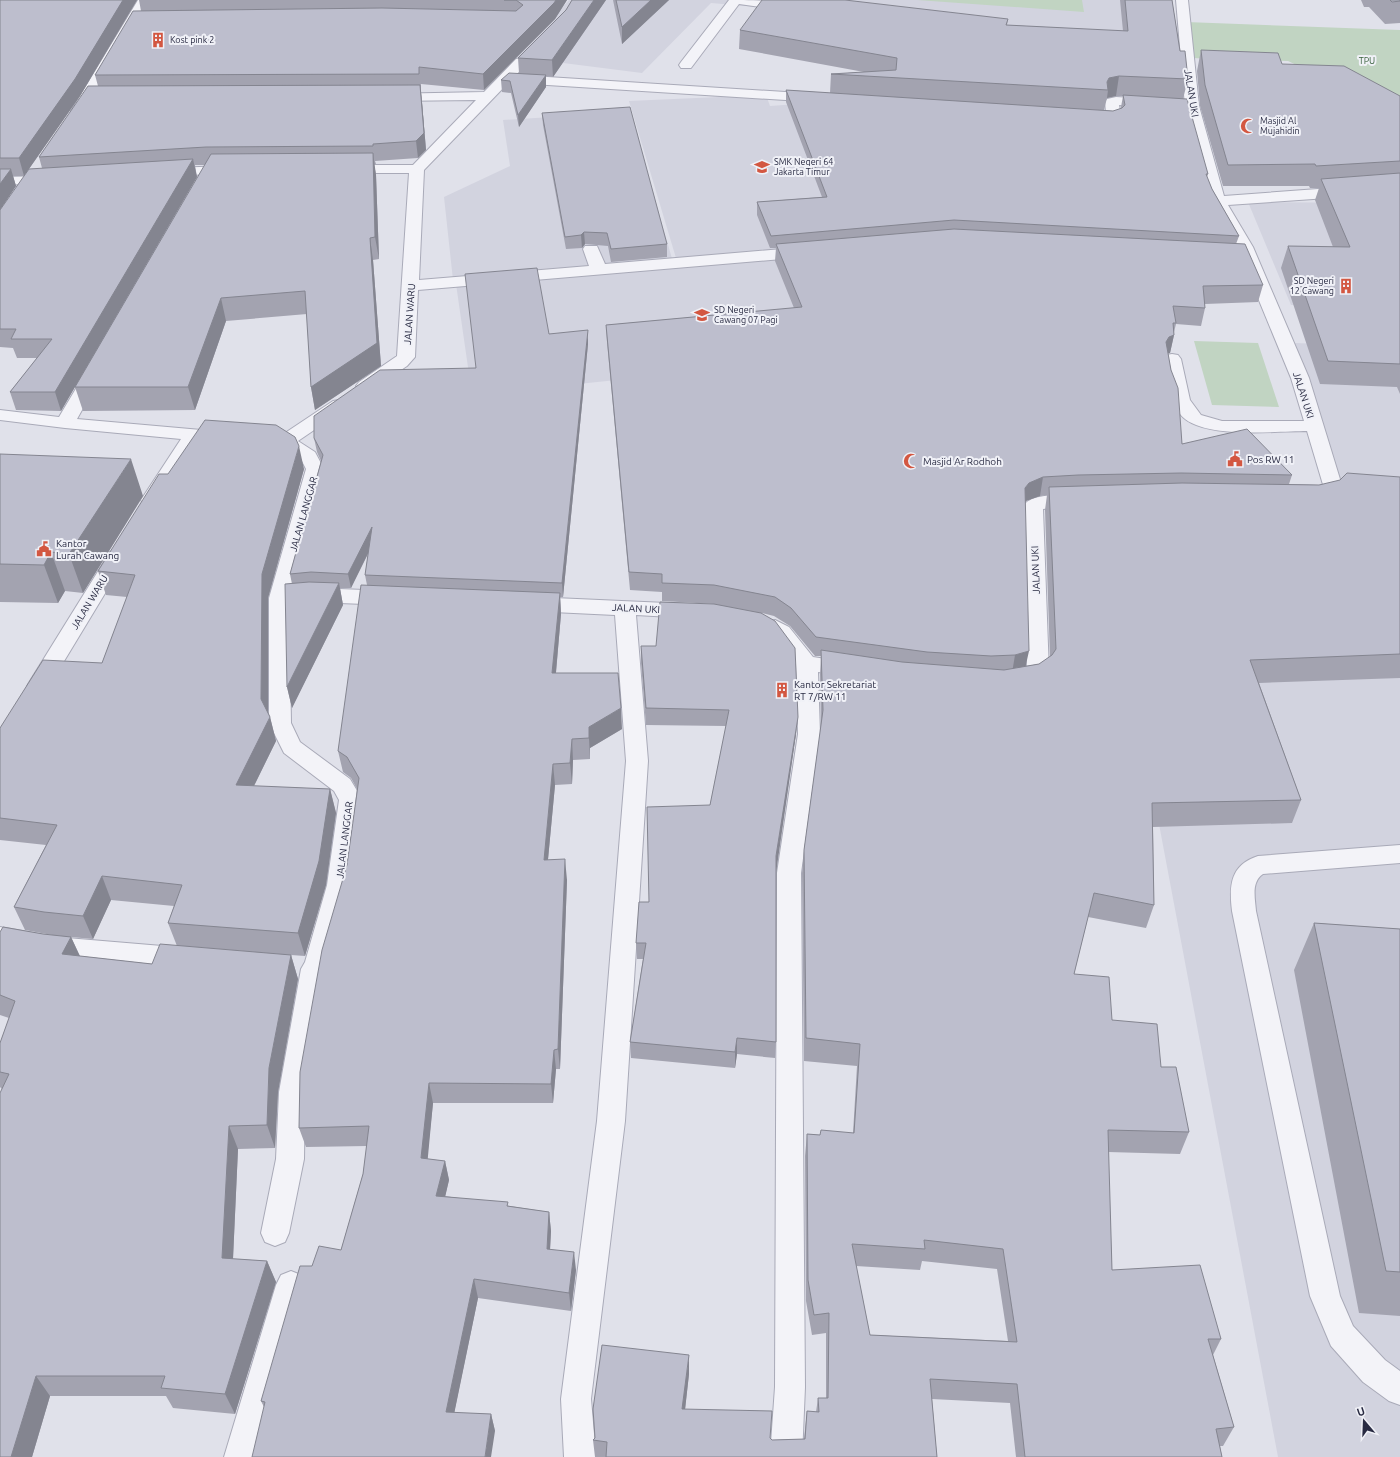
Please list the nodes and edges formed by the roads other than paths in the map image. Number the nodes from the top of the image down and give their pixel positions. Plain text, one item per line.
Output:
1 (144, 0) edge
2 (736, 0) edge
3 (1182, 0) edge
4 (798, 8) edge
5 (132, 22) junction
6 (148, 22) edge
7 (531, 52) edge
8 (686, 65) dead end
9 (504, 79) junction
10 (488, 96) junction
11 (88, 97) junction
12 (104, 97) edge
13 (376, 97) edge
14 (832, 98) edge
15 (1162, 104) edge
16 (1080, 115) edge
17 (71, 122) edge
18 (40, 165) edge
19 (330, 169) edge
20 (417, 169) junction
21 (250, 170) edge
22 (155, 173) edge
23 (60, 179) edge
24 (0, 181) edge
25 (29, 181) junction
26 (1400, 188) edge
27 (20, 194) edge
28 (1218, 201) junction
29 (591, 249) dead end
30 (818, 251) edge
31 (599, 270) junction
32 (411, 286) junction
33 (1172, 359) dead end
34 (100, 362) edge
35 (0, 414) edge
36 (65, 423) junction
37 (1314, 426) junction
38 (192, 435) junction
39 (286, 441) junction
40 (1093, 500) edge
41 (1296, 501) edge
42 (142, 515) edge
43 (126, 542) edge
44 (279, 598) junction
45 (406, 598) edge
46 (516, 603) edge
47 (625, 607) junction
48 (706, 612) edge
49 (760, 620) edge
50 (806, 663) junction
51 (868, 672) edge
52 (1000, 684) edge
53 (28, 701) edge
54 (1400, 854) edge
55 (0, 937) edge
56 (204, 959) edge
57 (275, 1233) dead end
58 (291, 1284) dead end
59 (1400, 1390) edge
60 (240, 1457) edge
61 (580, 1457) edge
62 (786, 1457) edge

1 - 5 street
2 - 4 street
2 - 8 street
3 - 28 street, JALAN UKI
5 - 6 street
5 - 11 street
7 - 9 street
9 - 10 street
9 - 14 street
10 - 13 street
10 - 20 street
11 - 12 street
11 - 17 street
15 - 16 street
18 - 25 street
19 - 20 street
20 - 32 street, JALAN WARU
21 - 22 street
23 - 25 street
24 - 25 street
25 - 27 street
26 - 28 street
28 - 37 street, JALAN UKI
29 - 31 street
30 - 31 street
31 - 32 street
32 - 39 street, JALAN WARU
33 - 37 street
34 - 36 street
35 - 36 street
36 - 38 street
37 - 41 street, JALAN UKI
38 - 39 street
38 - 42 street
39 - 44 street, JALAN LANGGAR
40 - 52 street, JALAN UKI
43 - 53 street, JALAN WARU
44 - 45 street
44 - 57 street, JALAN LANGGAR
46 - 47 street, JALAN UKI
47 - 48 street, JALAN UKI
47 - 61 street
49 - 50 street
50 - 51 street
50 - 62 street
54 - 59 street
55 - 56 street
58 - 60 street

